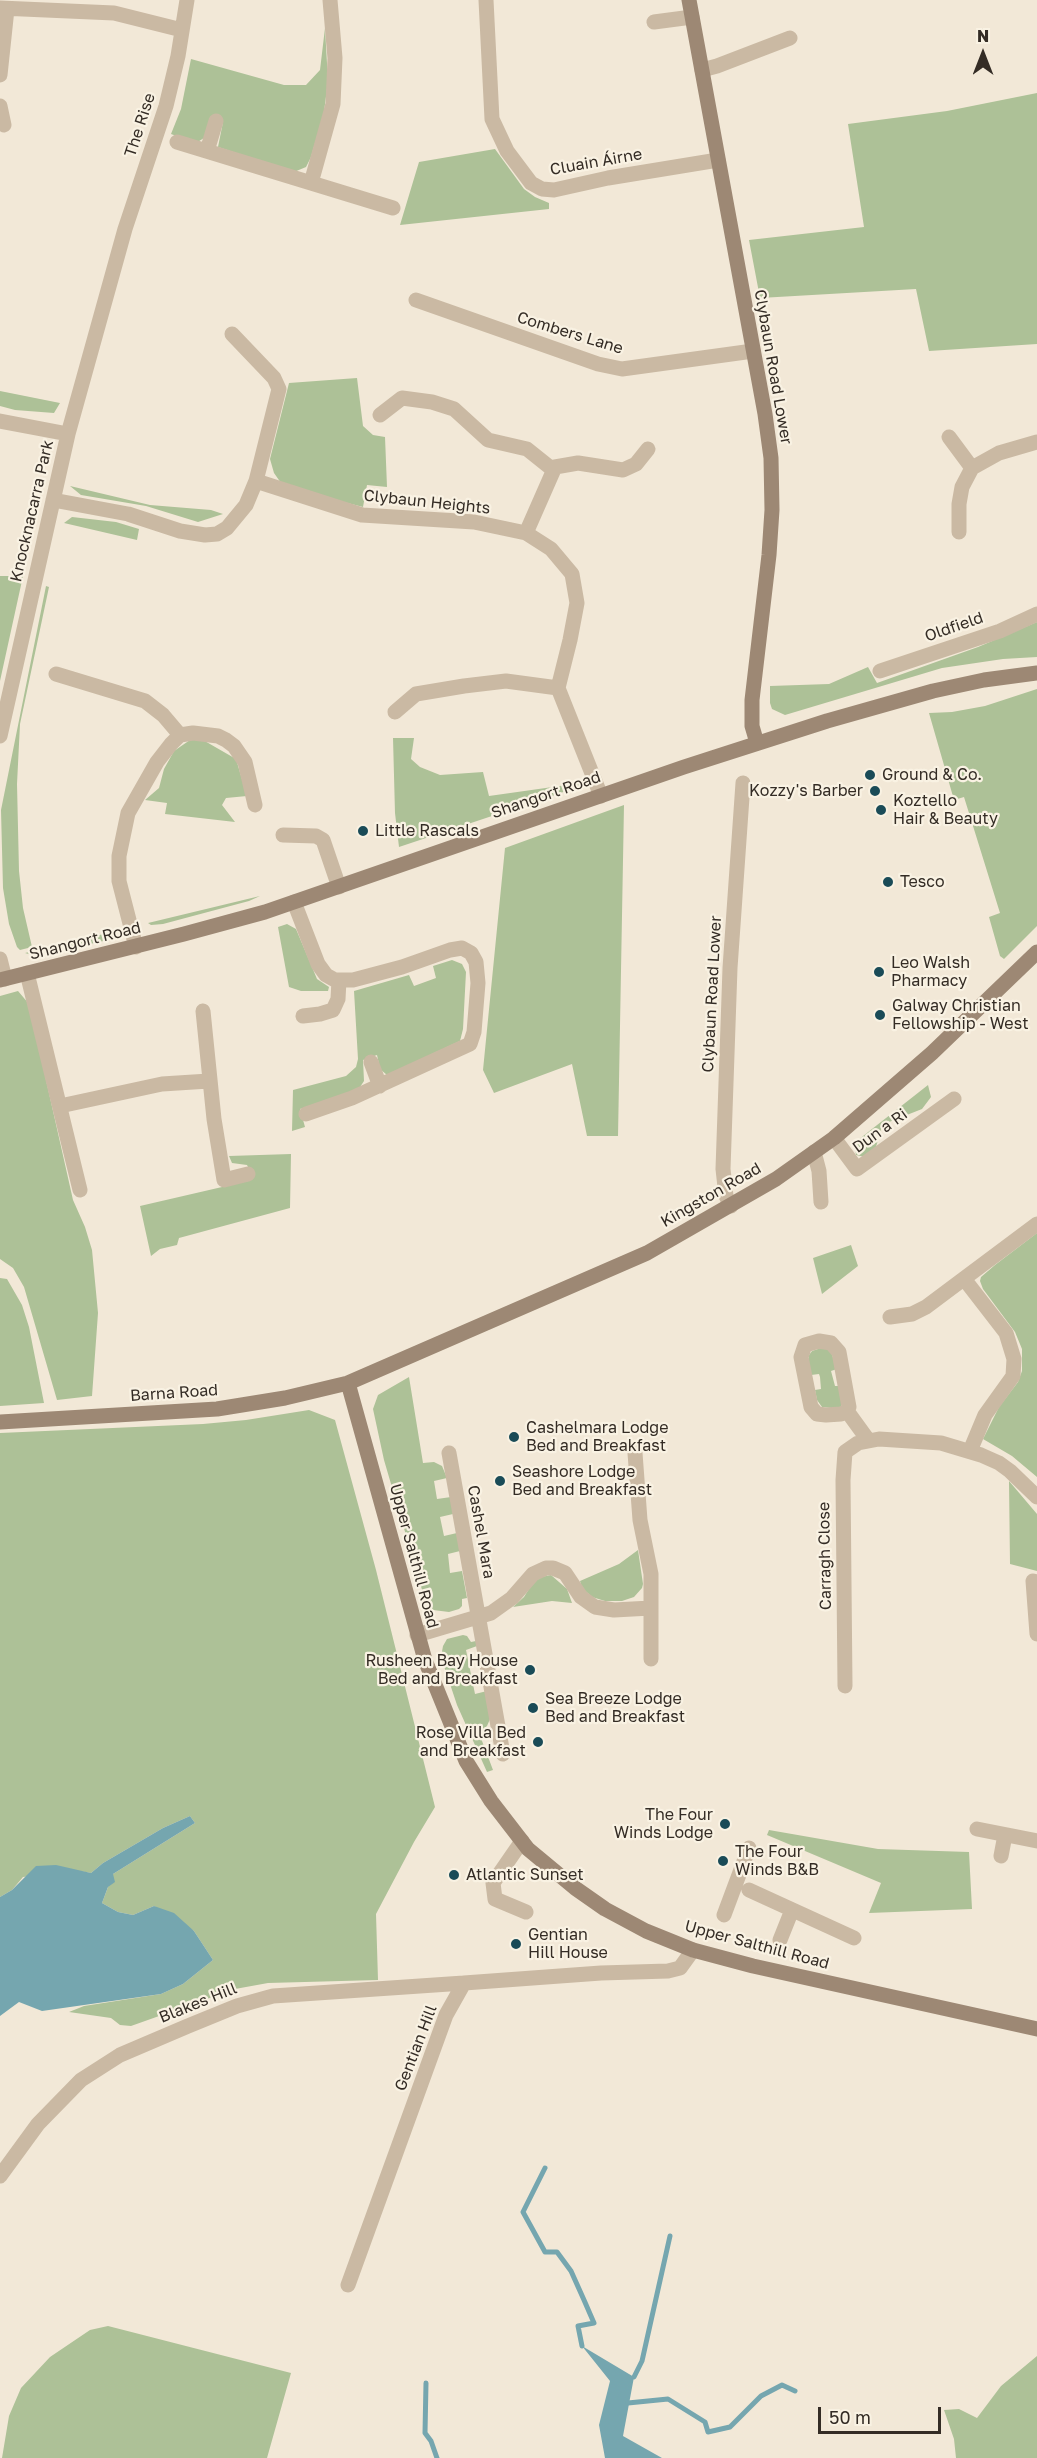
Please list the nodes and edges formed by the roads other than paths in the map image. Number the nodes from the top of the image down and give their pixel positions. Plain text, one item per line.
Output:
1 (187, 0) edge
2 (330, 0) edge
3 (486, 0) edge
4 (689, 0) edge
5 (4, 8) edge
6 (692, 17) junction
7 (654, 22) dead end
8 (182, 30) junction
9 (790, 38) dead end
10 (702, 70) junction
11 (0, 75) edge
12 (0, 106) edge
13 (216, 121) dead end
14 (4, 125) dead end
15 (177, 142) dead end
16 (207, 151) junction
17 (718, 160) junction
18 (311, 183) junction
19 (393, 208) dead end
20 (125, 229) joint
21 (416, 300) dead end
22 (232, 334) dead end
23 (753, 351) junction
24 (380, 415) dead end
25 (0, 421) edge
26 (68, 434) junction
27 (949, 437) dead end
28 (1037, 442) edge
29 (648, 449) dead end
30 (972, 468) junction
31 (552, 469) junction
32 (256, 481) junction
33 (53, 500) junction
34 (959, 532) dead end
35 (526, 533) junction
36 (1037, 614) edge
37 (880, 671) dead end
38 (1037, 673) edge
39 (56, 674) dead end
40 (558, 688) junction
41 (395, 712) dead end
42 (180, 735) junction
43 (0, 736) edge
44 (758, 743) junction
45 (743, 783) dead end
46 (601, 796) junction
47 (255, 804) dead end
48 (283, 834) dead end
49 (339, 886) junction
50 (294, 902) junction
51 (136, 946) junction
52 (1037, 952) edge
53 (0, 959) edge
54 (27, 974) junction
55 (2, 980) edge
56 (339, 980) junction
57 (203, 1011) dead end
58 (303, 1016) dead end
59 (371, 1062) dead end
60 (209, 1081) junction
61 (380, 1086) junction
62 (954, 1099) dead end
63 (60, 1106) junction
64 (306, 1114) dead end
65 (834, 1137) junction
66 (814, 1152) junction
67 (248, 1174) dead end
68 (80, 1190) dead end
69 (821, 1202) dead end
70 (731, 1206) junction
71 (1037, 1224) edge
72 (964, 1280) junction
73 (890, 1317) dead end
74 (348, 1383) junction
75 (847, 1411) junction
76 (0, 1422) edge
77 (868, 1440) junction
78 (970, 1451) junction
79 (449, 1453) dead end
80 (635, 1454) dead end
81 (1037, 1497) edge
82 (1037, 1582) edge
83 (651, 1608) junction
84 (477, 1617) junction
85 (1037, 1634) edge
86 (417, 1635) junction
87 (651, 1659) dead end
88 (845, 1686) dead end
89 (503, 1754) dead end
90 (976, 1829) dead end
91 (1005, 1835) junction
92 (522, 1841) junction
93 (1037, 1841) edge
94 (749, 1848) dead end
95 (1001, 1856) dead end
96 (749, 1890) dead end
97 (792, 1910) junction
98 (526, 1912) dead end
99 (724, 1915) dead end
100 (854, 1938) dead end
101 (780, 1940) dead end
102 (693, 1950) junction
103 (464, 1983) junction
104 (1037, 2029) edge
105 (0, 2176) edge
106 (348, 2285) dead end

1 - 8 street, The Rise
2 - 18 street
3 - 17 street, Cluain Áirne
4 - 6 main road, Clybaun Road Lower
5 - 8 street
5 - 11 street
6 - 7 street
6 - 10 main road, Clybaun Road Lower
8 - 20 street, The Rise
9 - 10 street
10 - 17 main road, Clybaun Road Lower
12 - 14 street
13 - 16 street
15 - 16 street
16 - 18 street
17 - 23 main road, Clybaun Road Lower
18 - 19 street
20 - 26 street, Knocknacarra Park
21 - 23 street, Combers Lane
22 - 32 street
23 - 44 main road, Clybaun Road Lower
24 - 31 street
25 - 26 street, Knocknacarra Park
26 - 33 street, Knocknacarra Park
27 - 30 street
28 - 30 street
29 - 31 street
30 - 34 street
31 - 35 street
32 - 33 street
32 - 35 street, Clybaun Heights
33 - 43 street, Knocknacarra Park
35 - 40 street, Clybaun Heights
36 - 37 street, Oldfield
38 - 44 main road, Shangort Road
39 - 42 street
40 - 41 street
40 - 46 street
42 - 47 street
42 - 51 street
44 - 46 main road, Shangort Road
45 - 70 street, Clybaun Road Lower
46 - 49 main road, Shangort Road
48 - 49 street
49 - 50 main road, Shangort Road
50 - 51 main road, Shangort Road
50 - 56 street
51 - 54 main road, Shangort Road
52 - 65 main road, Kingston Road
53 - 55 street
54 - 55 main road, Shangort Road
54 - 63 street
56 - 58 street
56 - 61 street
57 - 60 street
59 - 61 street
60 - 63 street
60 - 67 street
61 - 64 street
62 - 65 street, Dun a Ri
63 - 68 street
65 - 66 main road, Kingston Road
66 - 69 street
66 - 70 main road, Kingston Road
70 - 74 main road, Kingston Road
71 - 72 street
72 - 73 street
72 - 78 street
74 - 76 main road, Barna Road
74 - 86 main road, Upper Salthill Road
75 - 75 street
75 - 77 street
77 - 78 street
77 - 88 street, Carragh Close
78 - 81 street
79 - 84 street, Cashel Mara
80 - 83 street
82 - 85 street
83 - 84 street, Cashel Mara
83 - 87 street
84 - 86 street, Cashel Mara
84 - 89 street, Cashel Mara
86 - 92 main road, Upper Salthill Road
90 - 91 street
91 - 93 street
91 - 95 street
92 - 98 street
92 - 102 main road, Upper Salthill Road
94 - 99 street
96 - 97 street
97 - 100 street
97 - 101 street
102 - 103 street
102 - 104 main road, Upper Salthill Road
103 - 105 street, Blakes Hill
103 - 106 street, Gentian Hill

